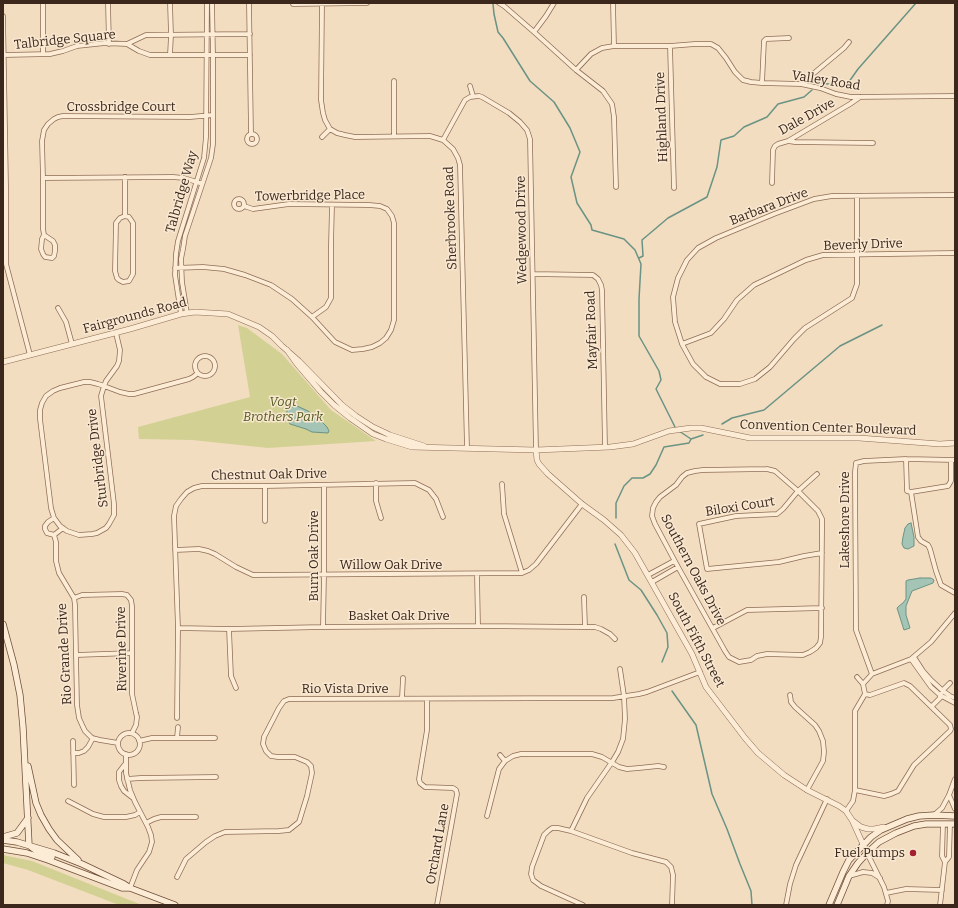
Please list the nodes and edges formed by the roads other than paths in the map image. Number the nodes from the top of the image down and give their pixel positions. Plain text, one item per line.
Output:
1 (43, 3) edge
2 (108, 3) edge
3 (170, 3) edge
4 (207, 3) edge
5 (212, 3) edge
6 (249, 3) edge
7 (322, 3) edge
8 (367, 3) edge
9 (499, 3) edge
10 (554, 3) edge
11 (613, 3) edge
12 (293, 4) dead end
13 (3, 16) edge
14 (534, 32) junction
15 (207, 34) junction
16 (212, 34) junction
17 (250, 34) junction
18 (171, 35) junction
19 (789, 38) dead end
20 (849, 42) dead end
21 (109, 44) junction
22 (128, 44) junction
23 (614, 46) junction
24 (670, 46) junction
25 (43, 54) junction
26 (4, 55) edge
27 (170, 55) junction
28 (207, 55) junction
29 (213, 55) junction
30 (250, 55) junction
31 (576, 70) junction
32 (394, 81) dead end
33 (762, 83) junction
34 (801, 84) junction
35 (470, 86) dead end
36 (472, 96) junction
37 (955, 96) edge
38 (860, 97) junction
39 (212, 115) junction
40 (206, 116) junction
41 (330, 129) junction
42 (251, 134) dead end
43 (322, 136) dead end
44 (394, 136) junction
45 (443, 140) junction
46 (788, 141) junction
47 (873, 143) dead end
48 (43, 178) junction
49 (125, 178) junction
50 (197, 182) junction
51 (772, 183) dead end
52 (202, 184) junction
53 (616, 187) dead end
54 (674, 188) dead end
55 (955, 195) edge
56 (857, 196) junction
57 (332, 205) junction
58 (244, 206) dead end
59 (125, 216) junction
60 (44, 235) junction
61 (955, 253) edge
62 (857, 255) junction
63 (175, 268) junction
64 (181, 268) junction
65 (533, 274) junction
66 (58, 308) dead end
67 (184, 313) junction
68 (312, 317) junction
69 (116, 333) junction
70 (72, 344) junction
71 (682, 344) junction
72 (30, 355) junction
73 (3, 362) edge
74 (198, 373) junction
75 (104, 386) junction
76 (955, 444) edge
77 (606, 447) junction
78 (467, 448) junction
79 (536, 450) junction
80 (906, 459) junction
81 (953, 460) edge
82 (817, 474) dead end
83 (376, 483) junction
84 (502, 484) dead end
85 (324, 485) junction
86 (265, 486) junction
87 (798, 491) junction
88 (911, 492) junction
89 (582, 504) junction
90 (443, 517) dead end
91 (54, 518) junction
92 (381, 518) dead end
93 (265, 521) dead end
94 (63, 528) junction
95 (54, 535) junction
96 (175, 550) junction
97 (822, 553) junction
98 (674, 561) junction
99 (678, 568) junction
100 (522, 573) junction
101 (477, 574) junction
102 (324, 575) junction
103 (648, 575) junction
104 (652, 582) junction
105 (955, 593) edge
106 (584, 597) dead end
107 (74, 598) junction
108 (822, 608) junction
109 (955, 613) edge
110 (3, 624) edge
111 (478, 626) junction
112 (323, 627) junction
113 (585, 627) junction
114 (178, 628) junction
115 (713, 628) junction
116 (229, 629) junction
117 (615, 639) dead end
118 (132, 654) junction
119 (76, 655) junction
120 (912, 658) junction
121 (620, 669) dead end
122 (700, 672) junction
123 (872, 674) junction
124 (857, 677) dead end
125 (403, 678) dead end
126 (950, 683) dead end
127 (863, 684) junction
128 (236, 688) dead end
129 (943, 691) junction
130 (865, 694) junction
131 (790, 695) dead end
132 (940, 695) junction
133 (624, 696) junction
134 (402, 698) junction
135 (955, 698) edge
136 (427, 699) junction
137 (955, 703) edge
138 (932, 706) junction
139 (177, 718) dead end
140 (178, 727) dead end
141 (132, 733) junction
142 (93, 738) junction
143 (177, 738) junction
144 (215, 738) dead end
145 (73, 741) dead end
146 (139, 741) junction
147 (118, 743) junction
148 (24, 748) junction
149 (73, 753) junction
150 (126, 754) junction
151 (500, 756) dead end
152 (505, 761) junction
153 (126, 762) junction
154 (612, 762) junction
155 (664, 767) dead end
156 (216, 776) dead end
157 (127, 779) junction
158 (955, 779) edge
159 (74, 785) dead end
160 (807, 790) junction
161 (855, 790) junction
162 (949, 795) junction
163 (133, 799) junction
164 (826, 799) junction
165 (68, 802) dead end
166 (955, 809) edge
167 (846, 811) junction
168 (140, 812) junction
169 (934, 815) junction
170 (487, 816) dead end
171 (955, 817) edge
172 (28, 818) junction
173 (196, 818) dead end
174 (852, 820) junction
175 (146, 823) junction
176 (943, 824) junction
177 (952, 824) edge
178 (890, 826) junction
179 (571, 831) junction
180 (3, 838) edge
181 (3, 845) edge
182 (29, 845) junction
183 (864, 845) junction
184 (3, 849) edge
185 (867, 853) junction
186 (945, 862) junction
187 (83, 864) junction
188 (850, 876) junction
189 (93, 877) junction
190 (177, 877) dead end
191 (880, 878) junction
192 (130, 888) junction
193 (942, 890) junction
194 (886, 893) junction
195 (175, 905) edge
196 (437, 905) edge
197 (583, 905) edge
198 (672, 905) edge
199 (786, 905) edge
200 (828, 905) edge
201 (837, 905) edge
202 (887, 905) edge
203 (940, 905) edge

1 - 25 street
2 - 21 street
3 - 18 street
4 - 15 street, Talbridge Way
5 - 16 street, Talbridge Way
6 - 17 street
7 - 8 street
7 - 12 street
7 - 41 street
9 - 14 street
10 - 14 street
11 - 23 street
13 - 26 street
14 - 31 street
15 - 16 street, Talbridge Square
15 - 18 street, Talbridge Square
15 - 28 street, Talbridge Way
16 - 17 street, Talbridge Square
16 - 29 street, Talbridge Way
17 - 30 street
18 - 22 street, Talbridge Square
18 - 27 street
19 - 33 street
20 - 34 street
21 - 22 street, Talbridge Square
21 - 25 street, Talbridge Square
22 - 27 street, Talbridge Square
23 - 24 street, Valley Road
23 - 31 street, Valley Road
24 - 33 street, Valley Road
24 - 54 street, Highland Drive
25 - 26 street, Talbridge Square
26 - 72 street
27 - 28 street, Talbridge Square
28 - 29 street, Talbridge Square
28 - 40 street, Talbridge Way
29 - 30 street, Talbridge Square
29 - 39 street, Talbridge Way
30 - 42 street
31 - 53 street
32 - 44 street
33 - 34 street, Valley Road
34 - 38 street, Valley Road
35 - 36 street
36 - 45 street
36 - 65 street, Wedgewood Drive
37 - 38 street, Valley Road
38 - 46 street, Dale Drive
39 - 40 street, Crossbridge Court
39 - 52 street, Talbridge Way
40 - 48 street, Crossbridge Court
40 - 50 street, Talbridge Way
41 - 43 street
41 - 44 street
44 - 45 street
45 - 78 street, Sherbrooke Road
46 - 47 street
46 - 51 street, Dale Drive
48 - 49 street
48 - 60 street, Crossbridge Court
49 - 50 street
49 - 59 street
50 - 52 street
50 - 63 street, Talbridge Way
52 - 64 street, Talbridge Way
55 - 56 street, Barbara Drive
56 - 62 street, Barbara Drive
56 - 71 street, Barbara Drive
57 - 58 street, Towerbridge Place
57 - 68 street
57 - 68 street, Towerbridge Place
59 - 59 street
60 - 60 street, Crossbridge Court
61 - 62 street, Beverly Drive
62 - 71 street, Beverly Drive
62 - 71 street, Barbara Drive
63 - 64 street, Towerbridge Place
63 - 67 street, Talbridge Way
64 - 67 street, Talbridge Way
64 - 68 street, Towerbridge Place
65 - 77 street, Mayfair Road
65 - 79 street, Wedgewood Drive
66 - 70 street
67 - 69 street, Fairgrounds Road
67 - 78 street, Fairgrounds Road
69 - 70 street, Fairgrounds Road
69 - 75 street, Sturbridge Drive
70 - 72 street, Fairgrounds Road
72 - 73 street, Fairgrounds Road
74 - 74 street
74 - 75 street
75 - 91 street
75 - 94 street, Sturbridge Drive
76 - 77 street, Convention Center Boulevard
77 - 79 street, Convention Center Boulevard
78 - 79 street, Fairgrounds Road
79 - 89 street, South Fifth Street
80 - 81 street, Lakeshore Drive
80 - 88 street
80 - 123 street, Lakeshore Drive
81 - 88 street
82 - 87 street, Biloxi Court
83 - 85 street, Chestnut Oak Drive
83 - 90 street, Chestnut Oak Drive
83 - 92 street
84 - 100 street
85 - 86 street, Chestnut Oak Drive
85 - 102 street, Burn Oak Drive
86 - 93 street
86 - 96 street, Chestnut Oak Drive
87 - 97 street, Southern Oaks Drive
87 - 97 street, Biloxi Court
87 - 98 street, Southern Oaks Drive
88 - 105 street
89 - 100 street
89 - 103 street, South Fifth Street
91 - 94 street, Sturbridge Drive
91 - 95 street
94 - 95 street
95 - 107 street, Rio Grande Drive
96 - 102 street, Willow Oak Drive
96 - 114 street, Chestnut Oak Drive
97 - 108 street, Southern Oaks Drive
98 - 99 street, Southern Oaks Drive
98 - 103 street
99 - 104 street
99 - 115 street, Southern Oaks Drive
100 - 101 street, Willow Oak Drive
101 - 102 street, Willow Oak Drive
101 - 111 street
102 - 112 street, Burn Oak Drive
103 - 104 street, South Fifth Street
104 - 122 street, South Fifth Street
106 - 113 street
107 - 118 street, Riverine Drive
107 - 119 street, Rio Grande Drive
108 - 115 street
108 - 115 street, Southern Oaks Drive
109 - 120 street
110 - 148 main road
111 - 112 street, Basket Oak Drive
111 - 113 street, Basket Oak Drive
112 - 116 street, Basket Oak Drive
113 - 117 street, Basket Oak Drive
114 - 116 street, Basket Oak Drive
114 - 139 street, Chestnut Oak Drive
116 - 128 street
118 - 119 street
118 - 141 street, Riverine Drive
119 - 142 street, Rio Grande Drive
120 - 123 street
120 - 129 street
120 - 132 street
121 - 133 street
122 - 133 street, Rio Vista Drive
122 - 160 street, South Fifth Street
123 - 127 street
124 - 127 street
125 - 134 street, Rio Vista Drive
126 - 129 street
127 - 130 street
129 - 132 street
129 - 135 street
130 - 138 street
130 - 161 street
131 - 160 street
132 - 137 street
132 - 138 street
133 - 136 street, Rio Vista Drive
133 - 154 street
134 - 136 street, Rio Vista Drive
134 - 190 street, Rio Vista Drive
136 - 196 street, Orchard Lane
138 - 161 street
140 - 143 street
141 - 146 street
141 - 147 street
142 - 147 street
142 - 149 street
143 - 144 street
143 - 146 street
145 - 149 street
146 - 150 street
147 - 150 street
148 - 172 main road
148 - 187 main road
149 - 159 street
150 - 153 street
151 - 152 street
152 - 154 street
152 - 170 street
153 - 157 street
153 - 163 street
154 - 155 street
154 - 179 street
156 - 157 street
157 - 163 street
158 - 162 street
160 - 164 street, South Fifth Street
161 - 167 street
162 - 166 street
162 - 169 street
163 - 168 street
164 - 167 street, South Fifth Street
164 - 199 street
165 - 168 street
167 - 174 street, South Fifth Street
168 - 175 street
169 - 171 main road
169 - 178 main road
171 - 176 main road
172 - 180 main road
172 - 182 main road
173 - 175 street
174 - 178 street
174 - 183 street, South Fifth Street
175 - 192 street
176 - 177 main road
176 - 185 main road
176 - 186 street
177 - 186 street
178 - 183 main road
179 - 197 street
179 - 198 street
180 - 182 main road
181 - 182 main road
182 - 187 main road
182 - 189 main road
183 - 185 street, South Fifth Street
183 - 200 main road
184 - 189 main road
185 - 188 main road
185 - 191 street
186 - 193 street
187 - 192 main road
188 - 191 street
188 - 201 main road
189 - 192 main road
191 - 194 street
192 - 195 main road
193 - 194 street
193 - 203 street
194 - 202 street

